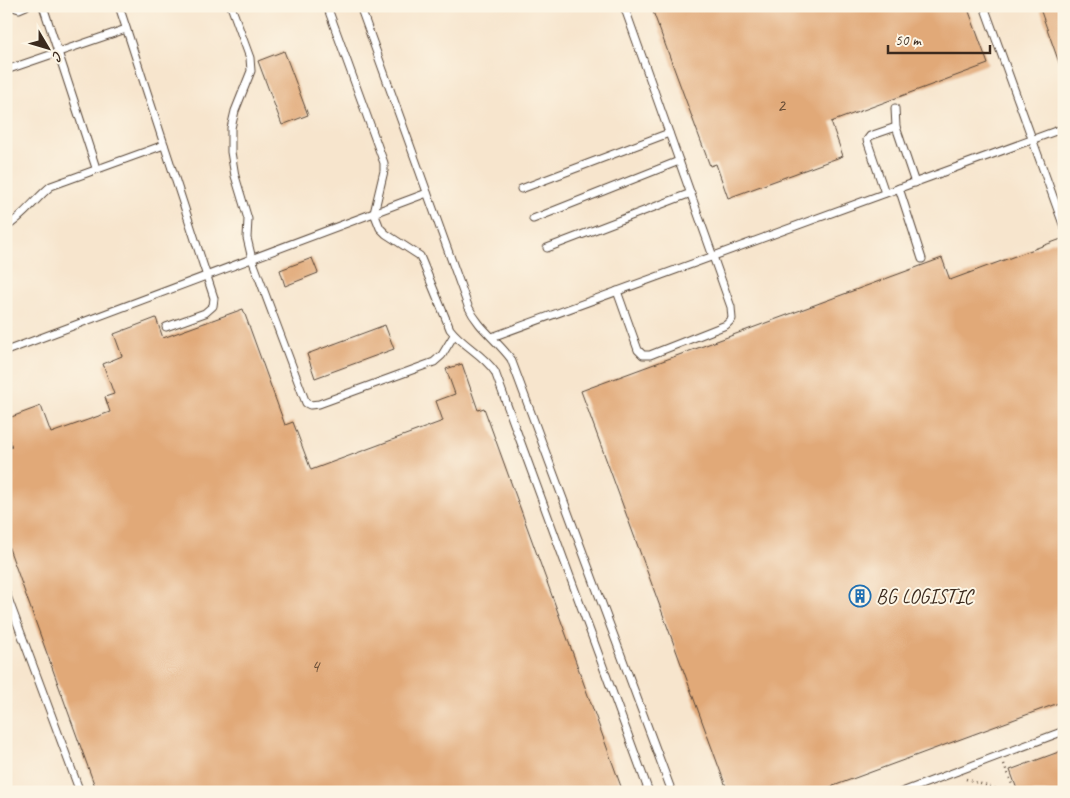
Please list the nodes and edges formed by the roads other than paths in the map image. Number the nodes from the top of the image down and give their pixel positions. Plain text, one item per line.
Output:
1 (10, 6) edge
2 (26, 6) edge
3 (43, 6) edge
4 (119, 6) edge
5 (231, 6) edge
6 (327, 6) edge
7 (360, 6) edge
8 (624, 6) edge
9 (984, 6) edge
10 (126, 29) junction
11 (58, 52) junction
12 (6, 70) edge
13 (895, 108) dead end
14 (896, 127) junction
15 (1064, 128) edge
16 (669, 133) junction
17 (1033, 140) junction
18 (164, 145) junction
19 (679, 161) junction
20 (96, 168) junction
21 (915, 183) junction
22 (899, 188) junction
23 (521, 189) dead end
24 (427, 193) junction
25 (691, 193) junction
26 (885, 194) junction
27 (374, 213) junction
28 (534, 219) dead end
29 (6, 227) edge
30 (1064, 227) edge
31 (547, 248) dead end
32 (713, 256) junction
33 (252, 258) junction
34 (922, 259) dead end
35 (206, 276) junction
36 (617, 291) junction
37 (166, 327) dead end
38 (454, 335) junction
39 (492, 337) junction
40 (6, 351) edge
41 (6, 593) edge
42 (1064, 731) edge
43 (80, 792) edge
44 (649, 792) edge
45 (672, 792) edge
46 (902, 792) edge

1 - 2 lane
3 - 11 lane
4 - 10 lane
5 - 33 lane
6 - 27 lane
7 - 24 lane
8 - 16 lane
9 - 17 lane
10 - 11 lane
10 - 18 lane
11 - 12 lane
11 - 20 lane
13 - 14 lane
14 - 21 lane
14 - 26 lane
15 - 17 lane
16 - 19 lane
16 - 23 lane
17 - 21 lane
17 - 30 lane
18 - 20 lane
18 - 35 lane
19 - 25 lane
19 - 28 lane
20 - 29 lane
21 - 22 lane
22 - 26 lane
22 - 34 lane
24 - 27 lane
24 - 39 lane
25 - 31 lane
25 - 32 lane
26 - 32 lane
27 - 33 lane
27 - 38 lane
32 - 36 lane
32 - 36 lane
33 - 35 lane
33 - 38 lane
35 - 37 lane
35 - 40 lane
36 - 39 lane
38 - 44 lane
39 - 45 lane
41 - 43 lane
42 - 46 lane

